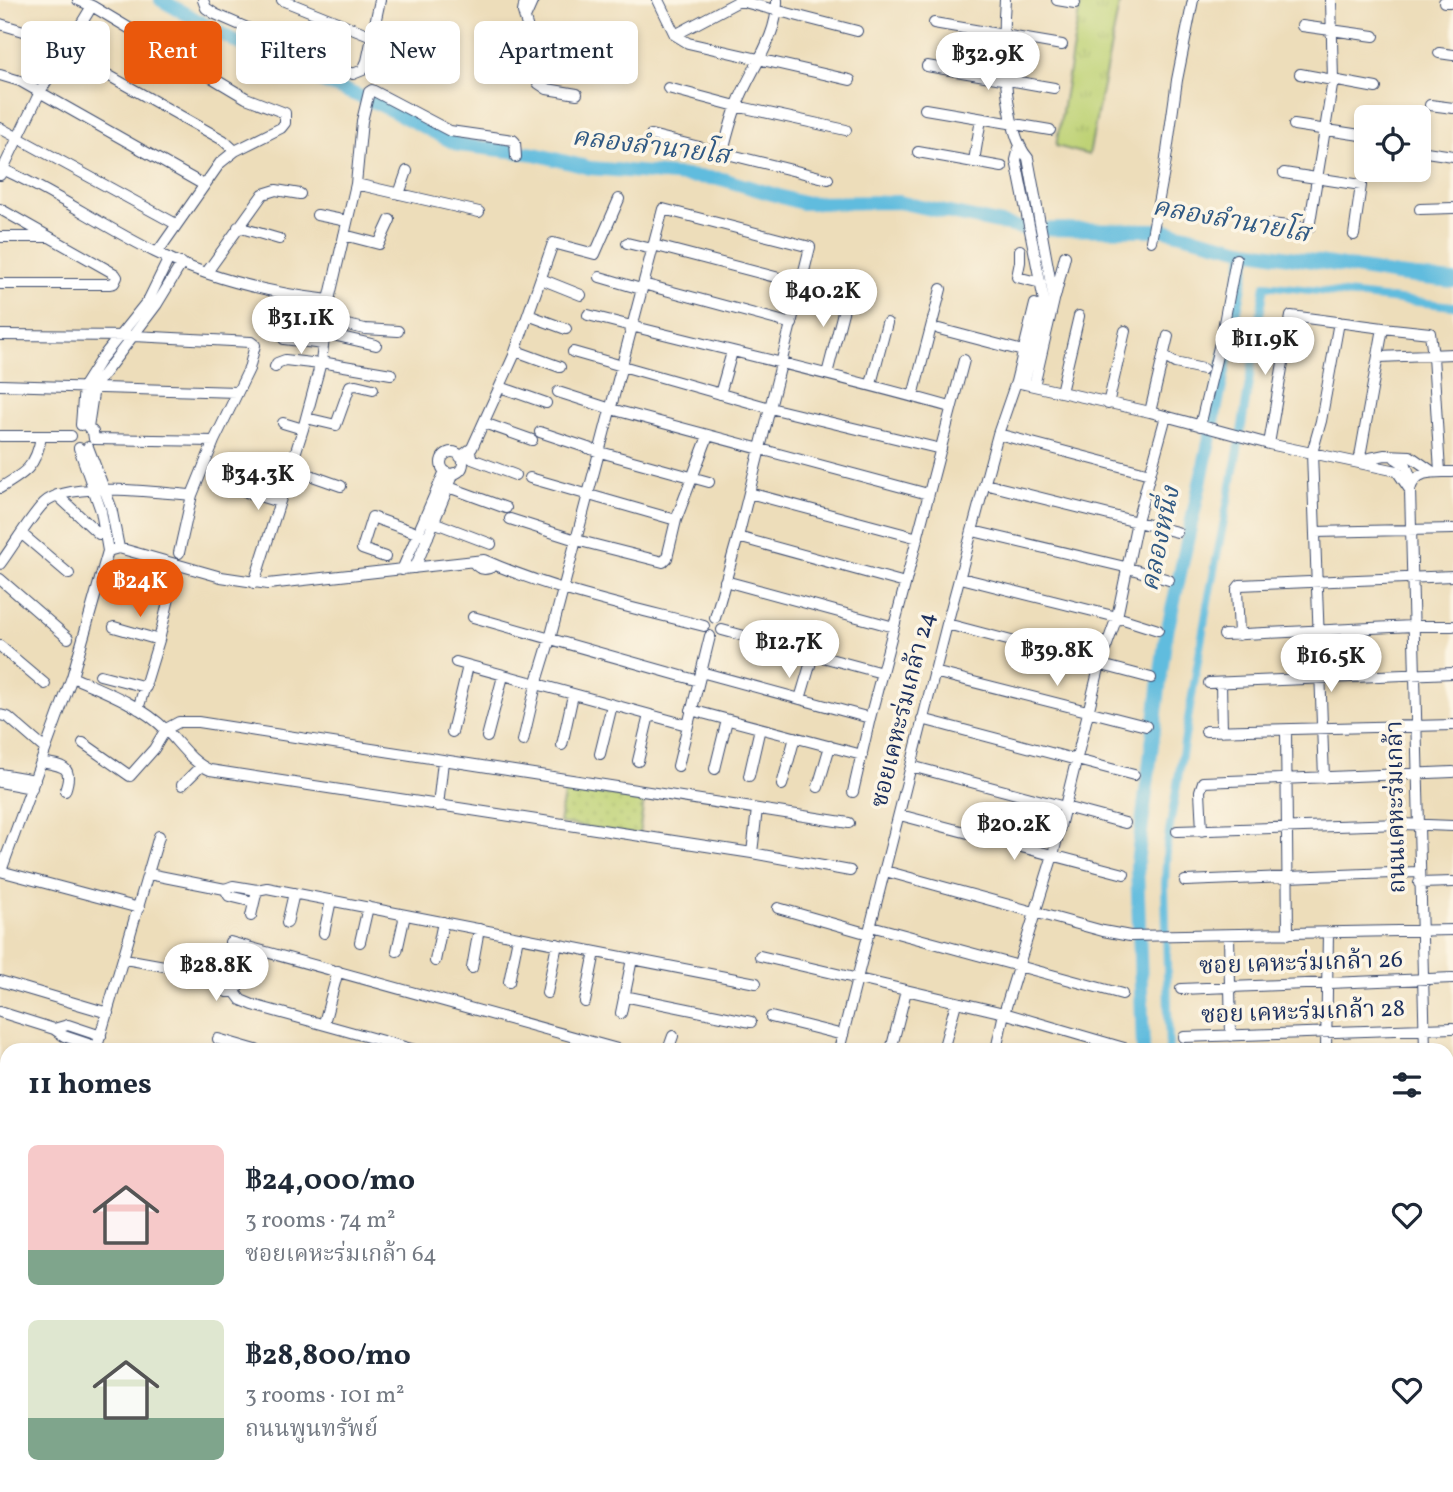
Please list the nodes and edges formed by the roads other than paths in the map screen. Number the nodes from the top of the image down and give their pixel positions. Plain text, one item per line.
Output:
1 (78, 0) edge
2 (203, 0) edge
3 (282, 0) edge
4 (380, 0) edge
5 (525, 0) edge
6 (533, 0) edge
7 (658, 0) edge
8 (741, 0) edge
9 (777, 0) edge
10 (1005, 0) edge
11 (1058, 0) edge
12 (1193, 0) edge
13 (1331, 0) edge
14 (1075, 3) dead end
15 (92, 6) junction
16 (778, 11) junction
17 (524, 18) junction
18 (82, 21) edge
19 (375, 21) edge
20 (525, 21) edge
21 (934, 23) dead end
22 (0, 24) edge
23 (1302, 26) dead end
24 (21, 30) edge
25 (857, 30) dead end
26 (1332, 30) junction
27 (365, 33) edge
28 (675, 35) junction
29 (1003, 35) junction
30 (1374, 36) dead end
31 (1062, 45) dead end
32 (1439, 53) dead end
33 (1453, 55) edge
34 (757, 60) junction
35 (365, 62) edge
36 (927, 66) dead end
37 (1300, 74) dead end
38 (0, 75) edge
39 (110, 75) edge
40 (850, 80) dead end
41 (1007, 80) junction
42 (1333, 80) junction
43 (44, 84) edge
44 (540, 84) edge
45 (668, 88) dead end
46 (1054, 88) dead end
47 (1376, 88) dead end
48 (40, 92) junction
49 (577, 94) dead end
50 (1431, 105) edge
51 (736, 106) junction
52 (1453, 108) edge
53 (925, 109) dead end
54 (981, 119) junction
55 (1013, 124) junction
56 (1294, 125) dead end
57 (0, 128) edge
58 (846, 130) dead end
59 (1050, 130) dead end
60 (1325, 130) junction
61 (1354, 134) edge
62 (651, 135) dead end
63 (19, 137) junction
64 (234, 151) junction
65 (723, 152) junction
66 (918, 152) dead end
67 (1431, 153) edge
68 (1453, 156) edge
69 (516, 157) dead end
70 (974, 161) junction
71 (1002, 167) dead end
72 (1, 171) edge
73 (407, 171) dead end
74 (1284, 173) dead end
75 (1317, 178) junction
76 (828, 179) dead end
77 (356, 184) junction
78 (204, 185) junction
79 (300, 194) dead end
80 (399, 194) junction
81 (619, 199) dead end
82 (1453, 208) edge
83 (0, 209) edge
84 (1420, 209) dead end
85 (479, 212) dead end
86 (317, 215) dead end
87 (390, 220) dead end
88 (347, 221) junction
89 (176, 224) junction
90 (1270, 224) dead end
91 (238, 227) junction
92 (344, 235) junction
93 (1354, 235) dead end
94 (0, 237) edge
95 (47, 237) junction
96 (279, 239) dead end
97 (1151, 241) dead end
98 (627, 243) dead end
99 (652, 247) junction
100 (1020, 250) dead end
101 (156, 253) junction
102 (1065, 256) dead end
103 (169, 258) junction
104 (1236, 259) dead end
105 (182, 263) junction
106 (207, 272) junction
107 (600, 278) dead end
108 (541, 279) junction
109 (0, 284) edge
110 (802, 284) junction
111 (642, 286) junction
112 (1045, 288) junction
113 (941, 289) dead end
114 (848, 293) dead end
115 (581, 295) dead end
116 (329, 300) junction
117 (1054, 300) junction
118 (1035, 304) dead end
119 (588, 314) dead end
120 (528, 315) junction
121 (1079, 316) dead end
122 (326, 320) junction
123 (1339, 322) junction
124 (887, 323) dead end
125 (792, 324) junction
126 (632, 326) junction
127 (1383, 328) junction
128 (566, 329) dead end
129 (939, 329) dead end
130 (398, 331) dead end
131 (1125, 331) dead end
132 (0, 335) edge
133 (120, 336) junction
134 (134, 336) junction
135 (1168, 336) dead end
136 (284, 339) dead end
137 (323, 339) junction
138 (376, 345) dead end
139 (1023, 351) junction
140 (515, 352) junction
141 (573, 352) dead end
142 (732, 352) junction
143 (1453, 354) edge
144 (1163, 356) junction
145 (1433, 356) junction
146 (1379, 357) junction
147 (964, 360) dead end
148 (320, 363) junction
149 (782, 364) junction
150 (622, 366) junction
151 (275, 368) dead end
152 (560, 368) dead end
153 (1203, 369) dead end
154 (391, 374) dead end
155 (827, 374) junction
156 (871, 384) junction
157 (1025, 384) junction
158 (0, 385) edge
159 (89, 386) junction
160 (500, 387) junction
161 (373, 389) dead end
162 (237, 392) junction
163 (558, 392) dead end
164 (1061, 392) junction
165 (720, 394) junction
166 (913, 396) junction
167 (546, 403) dead end
168 (1108, 404) junction
169 (950, 407) junction
170 (770, 408) junction
171 (611, 409) junction
172 (1150, 412) junction
173 (1166, 416) junction
174 (283, 423) dead end
175 (304, 423) junction
176 (484, 423) junction
177 (84, 426) junction
178 (1203, 426) junction
179 (540, 432) dead end
180 (998, 434) junction
181 (0, 436) edge
182 (71, 436) junction
183 (708, 436) junction
184 (41, 437) junction
185 (532, 440) dead end
186 (214, 441) junction
187 (1269, 444) junction
188 (87, 445) junction
189 (760, 449) junction
190 (941, 449) junction
191 (600, 452) junction
192 (1312, 453) junction
193 (464, 454) junction
194 (1385, 455) junction
195 (1358, 461) junction
196 (290, 468) junction
197 (449, 472) junction
198 (1436, 472) junction
199 (1453, 472) edge
200 (1150, 474) junction
201 (515, 475) dead end
202 (530, 478) dead end
203 (692, 478) junction
204 (709, 482) dead end
205 (985, 484) junction
206 (444, 485) junction
207 (341, 486) dead end
208 (1411, 486) junction
209 (0, 488) edge
210 (100, 490) junction
211 (246, 492) dead end
212 (749, 494) junction
213 (928, 494) junction
214 (57, 495) junction
215 (192, 495) junction
216 (588, 495) junction
217 (279, 502) junction
218 (506, 508) dead end
219 (510, 520) dead end
220 (676, 520) junction
221 (429, 521) junction
222 (1137, 521) junction
223 (1453, 529) edge
224 (1410, 530) junction
225 (973, 531) junction
226 (1177, 532) dead end
227 (1315, 532) junction
228 (22, 534) junction
229 (99, 534) dead end
230 (422, 535) junction
231 (738, 537) junction
232 (918, 538) junction
233 (576, 540) junction
234 (491, 544) dead end
235 (119, 548) junction
236 (108, 551) junction
237 (179, 552) dead end
238 (385, 557) dead end
239 (0, 564) edge
240 (415, 568) junction
241 (1125, 568) junction
242 (402, 570) junction
243 (69, 574) dead end
244 (1411, 576) junction
245 (1453, 576) edge
246 (961, 578) junction
247 (0, 579) edge
248 (1168, 580) dead end
249 (726, 581) junction
250 (124, 582) dead end
251 (1317, 582) junction
252 (254, 583) junction
253 (905, 583) junction
254 (562, 589) junction
255 (473, 617) dead end
256 (1117, 617) junction
257 (715, 618) junction
258 (947, 624) junction
259 (1413, 626) junction
260 (1453, 626) edge
261 (114, 627) dead end
262 (894, 627) junction
263 (722, 630) junction
264 (1158, 630) dead end
265 (707, 631) junction
266 (1318, 632) junction
267 (1224, 635) dead end
268 (1239, 635) junction
269 (68, 638) dead end
270 (550, 639) junction
271 (159, 640) junction
272 (0, 646) edge
273 (813, 655) junction
274 (456, 663) dead end
275 (1100, 664) junction
276 (468, 666) junction
277 (934, 672) junction
278 (882, 673) junction
279 (1453, 673) edge
280 (1414, 674) junction
281 (100, 675) dead end
282 (503, 676) junction
283 (700, 676) junction
284 (72, 677) junction
285 (1151, 678) dead end
286 (1320, 680) junction
287 (1209, 683) dead end
288 (1221, 683) junction
289 (45, 684) dead end
290 (536, 685) junction
291 (146, 687) junction
292 (573, 695) junction
293 (800, 699) junction
294 (612, 705) junction
295 (138, 709) junction
296 (691, 710) junction
297 (1090, 712) junction
298 (0, 715) edge
299 (649, 715) junction
300 (870, 718) junction
301 (922, 719) junction
302 (727, 720) junction
303 (687, 724) junction
304 (1453, 725) edge
305 (1146, 726) dead end
306 (1417, 726) junction
307 (760, 728) junction
308 (166, 729) junction
309 (1322, 729) junction
310 (1286, 730) junction
311 (1206, 731) dead end
312 (1222, 731) junction
313 (452, 732) dead end
314 (487, 737) dead end
315 (794, 737) junction
316 (523, 741) dead end
317 (83, 743) dead end
318 (562, 745) dead end
319 (830, 746) junction
320 (46, 749) junction
321 (600, 754) dead end
322 (862, 755) junction
323 (1076, 759) junction
324 (443, 761) junction
325 (638, 761) dead end
326 (41, 762) junction
327 (201, 766) junction
328 (678, 766) dead end
329 (911, 766) junction
330 (715, 769) dead end
331 (1417, 771) junction
332 (1453, 772) edge
333 (1134, 775) dead end
334 (749, 776) dead end
335 (1324, 778) junction
336 (4, 779) edge
337 (1286, 779) junction
338 (33, 784) junction
339 (182, 785) dead end
340 (782, 785) dead end
341 (818, 787) dead end
342 (65, 791) dead end
343 (853, 792) dead end
344 (438, 806) junction
345 (1065, 807) junction
346 (757, 809) junction
347 (900, 815) junction
348 (849, 822) dead end
349 (1125, 823) dead end
350 (1453, 825) edge
351 (1418, 826) junction
352 (1287, 828) junction
353 (1177, 831) dead end
354 (1202, 831) junction
355 (159, 836) dead end
356 (752, 853) junction
357 (1053, 855) junction
358 (1, 871) edge
359 (850, 871) dead end
360 (885, 871) junction
361 (1418, 872) junction
362 (149, 874) junction
363 (1124, 874) dead end
364 (1288, 878) junction
365 (1185, 881) dead end
366 (1453, 881) edge
367 (1419, 883) junction
368 (225, 889) junction
369 (257, 890) junction
370 (294, 893) junction
371 (331, 900) junction
372 (254, 902) junction
373 (368, 907) junction
374 (139, 908) junction
375 (778, 908) dead end
376 (1035, 912) junction
377 (405, 915) junction
378 (251, 916) dead end
379 (443, 922) junction
380 (287, 923) dead end
381 (479, 929) junction
382 (870, 930) junction
383 (1453, 930) edge
384 (1420, 931) junction
385 (324, 933) dead end
386 (1288, 934) junction
387 (1328, 934) junction
388 (1229, 935) junction
389 (518, 937) junction
390 (230, 942) dead end
391 (360, 942) dead end
392 (557, 944) junction
393 (397, 951) dead end
394 (595, 952) junction
395 (760, 956) dead end
396 (632, 959) junction
397 (435, 961) dead end
398 (124, 962) junction
399 (1020, 966) junction
400 (471, 968) dead end
401 (338, 971) junction
402 (1453, 978) edge
403 (856, 979) junction
404 (0, 981) edge
405 (1422, 981) junction
406 (509, 982) dead end
407 (756, 983) dead end
408 (1328, 983) junction
409 (1231, 987) junction
410 (1181, 989) dead end
411 (906, 991) junction
412 (547, 993) dead end
413 (1122, 994) dead end
414 (624, 996) junction
415 (585, 1002) dead end
416 (956, 1003) junction
417 (0, 1012) edge
418 (108, 1013) junction
419 (621, 1013) dead end
420 (1004, 1013) junction
421 (771, 1017) dead end
422 (751, 1022) dead end
423 (324, 1024) junction
424 (1453, 1028) edge
425 (54, 1029) junction
426 (1424, 1031) junction
427 (1326, 1033) junction
428 (843, 1035) junction
429 (101, 1036) junction
430 (673, 1036) dead end
431 (1231, 1036) junction
432 (1184, 1037) dead end
433 (218, 1039) dead end
434 (83, 1043) edge
435 (99, 1043) edge
436 (231, 1043) edge
437 (390, 1043) edge
438 (596, 1043) edge
439 (670, 1043) edge
440 (841, 1043) edge
441 (893, 1043) edge
442 (945, 1043) edge
443 (998, 1043) edge
444 (1107, 1043) edge
445 (1326, 1043) edge
446 (1424, 1043) edge

1 - 15 street
2 - 35 street
3 - 27 street
4 - 19 street
5 - 17 street
6 - 17 street
7 - 28 street
8 - 16 street
8 - 28 street
9 - 16 street
10 - 29 street
11 - 14 street
12 - 97 street
13 - 26 street
15 - 18 street
15 - 64 street
16 - 25 street
16 - 34 street
17 - 20 street
21 - 29 street
22 - 24 street
23 - 26 street
26 - 30 street
26 - 42 street
28 - 34 street
29 - 31 street
29 - 41 street
32 - 33 street
34 - 40 street
34 - 51 street
36 - 41 street
37 - 42 street
38 - 48 street
39 - 64 street
41 - 46 street
41 - 55 street
42 - 47 street
42 - 60 street
43 - 48 street
44 - 49 street
45 - 51 street
48 - 63 street
48 - 78 street
50 - 52 street
51 - 58 street
51 - 65 street
53 - 54 street
54 - 55 street
54 - 70 street
55 - 59 street
55 - 112 street
56 - 60 street
57 - 63 street
60 - 61 street
60 - 75 street
62 - 65 street
63 - 72 street
63 - 89 street
64 - 78 street
65 - 76 street
66 - 70 street
67 - 68 street
69 - 77 street
70 - 71 street
72 - 101 street
73 - 80 street
74 - 75 street
75 - 90 street
75 - 93 street
77 - 80 street
77 - 88 street
78 - 89 street
79 - 91 street
80 - 85 street
81 - 108 street
82 - 84 street
83 - 95 street
86 - 88 street
87 - 92 street
88 - 92 street
89 - 101 street
91 - 96 street
91 - 106 street
92 - 116 street
94 - 95 street
95 - 109 street
98 - 99 street
99 - 110 street
99 - 110 street
99 - 111 street
100 - 112 street
101 - 103 street
102 - 117 street
103 - 105 street
103 - 133 street
104 - 178 street
105 - 106 street
105 - 134 street
106 - 116 street
107 - 111 street
108 - 115 street
108 - 120 street
110 - 125 street
111 - 125 street
111 - 126 street
112 - 117 street
112 - 157 street
113 - 166 street
114 - 155 street
116 - 122 street
117 - 157 street
118 - 139 street
119 - 126 street
120 - 128 street
120 - 140 street
121 - 164 street
122 - 130 street
122 - 137 street
123 - 127 street
123 - 187 street
123 - 192 street
124 - 156 street
125 - 149 street
126 - 142 street
126 - 150 street
127 - 145 street
127 - 146 street
129 - 139 street
131 - 168 street
132 - 133 street
133 - 134 street
133 - 159 street
134 - 159 street
134 - 162 street
135 - 144 street
136 - 137 street
137 - 138 street
137 - 148 street
139 - 157 street
140 - 152 street
140 - 160 street
141 - 150 street
142 - 149 street
142 - 165 street
143 - 145 street
144 - 153 street
144 - 172 street
145 - 146 street
145 - 198 street
146 - 195 street
147 - 169 street
148 - 151 street
148 - 154 street
148 - 175 street
149 - 155 street
149 - 170 street
150 - 165 street
150 - 171 street
155 - 156 street
156 - 166 street
157 - 164 street
157 - 180 street, ซอยเคหะร่มเกล้า 24
158 - 159 street
159 - 162 street
159 - 177 street
160 - 167 street
160 - 176 street
161 - 175 street
162 - 186 street
163 - 171 street
164 - 168 street
165 - 170 street
166 - 169 street
168 - 172 street
169 - 190 street
170 - 189 street
170 - 190 street
171 - 183 street
171 - 191 street
172 - 173 street
173 - 178 street
173 - 200 street
174 - 175 street
175 - 196 street
176 - 185 street
176 - 193 street
177 - 182 street
177 - 188 street
178 - 187 street
179 - 191 street
180 - 200 street
180 - 205 street, ซอยเคหะร่มเกล้า 24
181 - 184 street
182 - 184 street
182 - 188 street
183 - 189 street
183 - 203 street
184 - 209 street
186 - 188 street
186 - 215 street
187 - 192 street
188 - 210 street
189 - 212 street
189 - 213 street
190 - 213 street
191 - 203 street
191 - 216 street
192 - 195 street
192 - 227 street
193 - 197 street
193 - 197 street
193 - 201 street
194 - 195 street
194 - 198 street
194 - 208 street
195 - 208 street
196 - 207 street
196 - 217 street
197 - 206 street
198 - 199 street
198 - 208 street
200 - 222 street
202 - 216 street
203 - 204 street
203 - 220 street
205 - 222 street
205 - 225 street, ซอยเคหะร่มเกล้า 24
206 - 218 street
206 - 221 street
208 - 224 street, ถนนเคหะร่มเกล้า
210 - 214 street
210 - 215 street
210 - 235 street
210 - 236 street
211 - 217 street
212 - 231 street
212 - 232 street
213 - 232 street
214 - 228 street
214 - 229 street
215 - 237 street
216 - 220 street
216 - 233 street
217 - 252 street
219 - 233 street
220 - 233 street
221 - 230 street
221 - 234 street
222 - 226 street
222 - 241 street
223 - 224 street
224 - 227 street
224 - 244 street, ถนนเคหะร่มเกล้า
225 - 241 street
225 - 246 street, ซอยเคหะร่มเกล้า 24
227 - 251 street
228 - 239 street
228 - 243 street
230 - 238 street
230 - 240 street
230 - 242 street
231 - 249 street
231 - 253 street
232 - 253 street
233 - 254 street
235 - 236 street
235 - 252 street
236 - 284 street
240 - 242 street
240 - 254 street
241 - 248 street
241 - 256 street
242 - 252 street
244 - 245 street
244 - 251 street
244 - 259 street, ถนนเคหะร่มเกล้า
246 - 256 street
246 - 258 street, ซอยเคหะร่มเกล้า 24
247 - 269 street
249 - 257 street
249 - 262 street
250 - 271 street
251 - 266 street
251 - 268 street
253 - 262 street
254 - 265 street
254 - 270 street
255 - 270 street
256 - 264 street
256 - 275 street
257 - 263 street
257 - 265 street
258 - 275 street
258 - 277 street, ซอยเคหะร่มเกล้า 24
259 - 260 street
259 - 266 street
259 - 280 street, ถนนเคหะร่มเกล้า
261 - 271 street
262 - 278 street
263 - 265 street
263 - 273 street
265 - 283 street
266 - 268 street
266 - 286 street
267 - 268 street
270 - 283 street
270 - 290 street
271 - 291 street
272 - 289 street
273 - 278 street
273 - 293 street
274 - 276 street
275 - 285 street
275 - 297 street
276 - 282 street
276 - 313 street
277 - 297 street
277 - 301 street, ซอยเคหะร่มเกล้า 24
278 - 300 street
279 - 280 street
280 - 286 street
280 - 306 street, ถนนเคหะร่มเกล้า
281 - 291 street
282 - 290 street
282 - 314 street
283 - 293 street
283 - 296 street
284 - 295 street
284 - 320 street
286 - 288 street
286 - 309 street
287 - 288 street
288 - 312 street
290 - 292 street
290 - 316 street
291 - 295 street
292 - 294 street
292 - 318 street
293 - 300 street
294 - 299 street
294 - 321 street
295 - 308 street
296 - 302 street
296 - 303 street
297 - 305 street
297 - 323 street
298 - 320 street
299 - 303 street
299 - 325 street
300 - 322 street
301 - 323 street
301 - 329 street, ซอยเคหะร่มเกล้า 24
302 - 307 street
302 - 330 street
303 - 328 street
304 - 306 street
306 - 309 street
306 - 331 street, ถนนเคหะร่มเกล้า
307 - 315 street
307 - 334 street
308 - 317 street
308 - 324 street
308 - 327 street
309 - 310 street
309 - 335 street
310 - 312 street
310 - 337 street
311 - 312 street
315 - 319 street
315 - 340 street
319 - 322 street
319 - 341 street
320 - 326 street
322 - 343 street
323 - 333 street
323 - 345 street
324 - 344 street
324 - 346 street
326 - 338 street
326 - 342 street
327 - 339 street
327 - 344 street
329 - 345 street
329 - 347 street, ซอยเคหะร่มเกล้า 24
331 - 332 street
331 - 335 street
331 - 351 street, ถนนเคหะร่มเกล้า
335 - 337 street
336 - 338 street
337 - 352 street
337 - 354 street
338 - 358 street
344 - 356 street
345 - 349 street
345 - 357 street
346 - 348 street
346 - 356 street
347 - 357 street
347 - 360 street, ซอยเคหะร่มเกล้า 24
350 - 351 street
351 - 352 street
351 - 361 street, ถนนเคหะร่มเกล้า
352 - 354 street
352 - 364 street
353 - 354 street
355 - 362 street
356 - 359 street
357 - 363 street
357 - 376 street
358 - 374 street
360 - 376 street
360 - 382 street, ซอยเคหะร่มเกล้า 24
361 - 364 street
361 - 367 street, ถนนเคหะร่มเกล้า
362 - 368 street
362 - 374 street
364 - 365 street
364 - 386 street
366 - 367 street
367 - 384 street, ถนนเคหะร่มเกล้า
368 - 369 street
368 - 372 street
369 - 370 street
369 - 372 street
370 - 371 street
370 - 380 street
371 - 373 street
371 - 385 street
372 - 378 street
373 - 377 street
373 - 391 street
374 - 398 street
375 - 382 street
376 - 388 street
376 - 399 street
377 - 379 street
377 - 393 street
379 - 381 street
379 - 397 street
381 - 389 street
381 - 400 street
382 - 399 street
382 - 403 street, ซอยเคหะร่มเกล้า 24
383 - 384 street
384 - 387 street
384 - 405 street, ถนนเคหะร่มเกล้า
386 - 387 street
386 - 388 street
387 - 408 street
388 - 409 street
389 - 392 street
389 - 406 street
390 - 401 street
392 - 394 street
392 - 412 street
394 - 396 street
394 - 415 street
395 - 403 street
396 - 407 street
396 - 414 street
398 - 418 street
398 - 423 street
399 - 413 street
399 - 420 street
401 - 423 street
401 - 438 street
402 - 405 street, ซอย เคหะร่มเกล้า 26
403 - 411 street
403 - 428 street, ซอยเคหะร่มเกล้า 24
404 - 418 street
405 - 408 street, ซอย เคหะร่มเกล้า 26
405 - 426 street, ถนนเคหะร่มเกล้า
408 - 409 street, ซอย เคหะร่มเกล้า 26
408 - 427 street
409 - 410 street, ซอย เคหะร่มเกล้า 26
409 - 431 street
411 - 416 street
411 - 441 street
414 - 419 street
414 - 422 street
416 - 420 street
416 - 442 street
417 - 425 street
418 - 429 street
420 - 443 street
420 - 444 street
421 - 428 street
423 - 437 street
424 - 426 street, ซอย เคหะร่มเกล้า 28
425 - 429 street
425 - 434 street
426 - 427 street, ซอย เคหะร่มเกล้า 28
426 - 446 street, ถนนเคหะร่มเกล้า
427 - 431 street, ซอย เคหะร่มเกล้า 28
427 - 445 street
428 - 440 street, ซอยเคหะร่มเกล้า 24
429 - 435 street
430 - 439 street
431 - 432 street, ซอย เคหะร่มเกล้า 28
433 - 436 street

